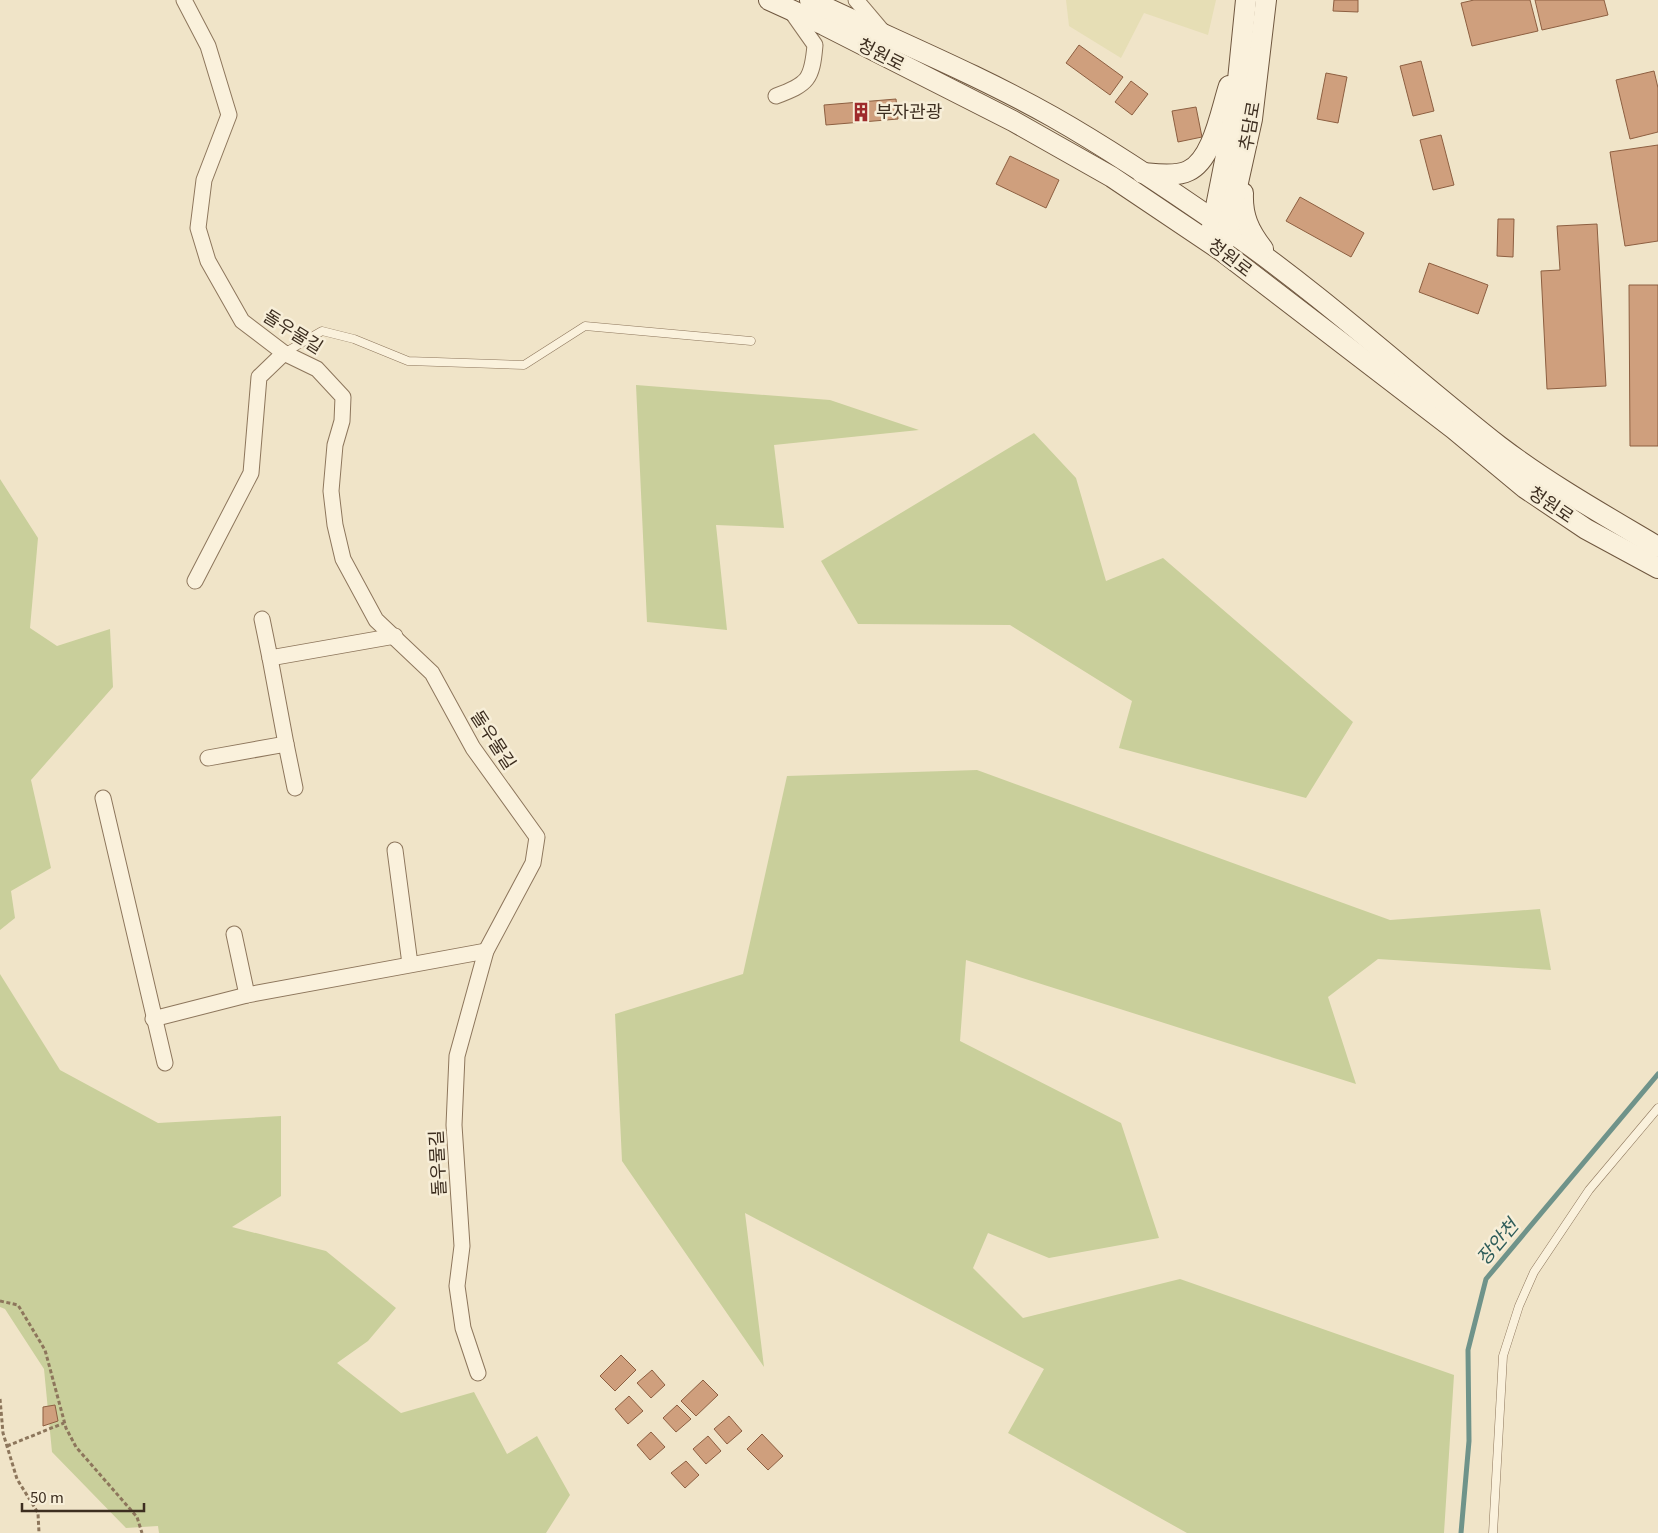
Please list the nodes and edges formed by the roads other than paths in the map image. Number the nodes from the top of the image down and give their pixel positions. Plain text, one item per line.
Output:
1 (184, 0) edge
2 (769, 0) edge
3 (810, 0) edge
4 (856, 0) edge
5 (1246, 0) edge
6 (1266, 0) edge
7 (790, 9) junction
8 (888, 38) junction
9 (1243, 44) junction
10 (903, 66) junction
11 (776, 96) dead end
12 (1245, 159) junction
13 (1142, 173) junction
14 (1221, 225) junction
15 (1216, 246) junction
16 (1276, 266) junction
17 (751, 341) dead end
18 (284, 353) junction
19 (1658, 546) edge
20 (1658, 568) edge
21 (195, 581) dead end
22 (262, 619) dead end
23 (395, 636) junction
24 (270, 658) junction
25 (286, 744) junction
26 (208, 758) dead end
27 (295, 788) dead end
28 (103, 798) dead end
29 (395, 850) dead end
30 (234, 934) dead end
31 (486, 951) junction
32 (410, 964) junction
33 (247, 995) junction
34 (154, 1019) junction
35 (165, 1063) dead end
36 (1658, 1108) edge
37 (478, 1373) dead end
38 (1493, 1533) edge

1 - 18 street, 돌우물길
2 - 7 main road, 청원로
3 - 8 main road, 청원로
4 - 8 street
5 - 9 main road, 추담로
6 - 12 main road, 추담로
7 - 10 main road, 청원로
7 - 11 street
8 - 10 street
8 - 13 main road, 청원로
9 - 13 main road
9 - 14 main road, 추담로
10 - 15 main road, 청원로
12 - 14 main road, 추담로
12 - 16 main road
13 - 14 main road, 청원로
14 - 15 main road, 추담로
14 - 16 main road, 청원로
15 - 20 main road, 청원로
16 - 19 main road, 청원로
17 - 18 lane
18 - 21 street
18 - 23 street, 돌우물길
22 - 24 street
23 - 24 street
23 - 31 street, 돌우물길
24 - 25 street
25 - 26 street
25 - 27 street
28 - 34 street
29 - 32 street
30 - 33 street
31 - 32 street
31 - 37 street, 돌우물길
32 - 33 street
33 - 34 street
34 - 35 street
36 - 38 lane

